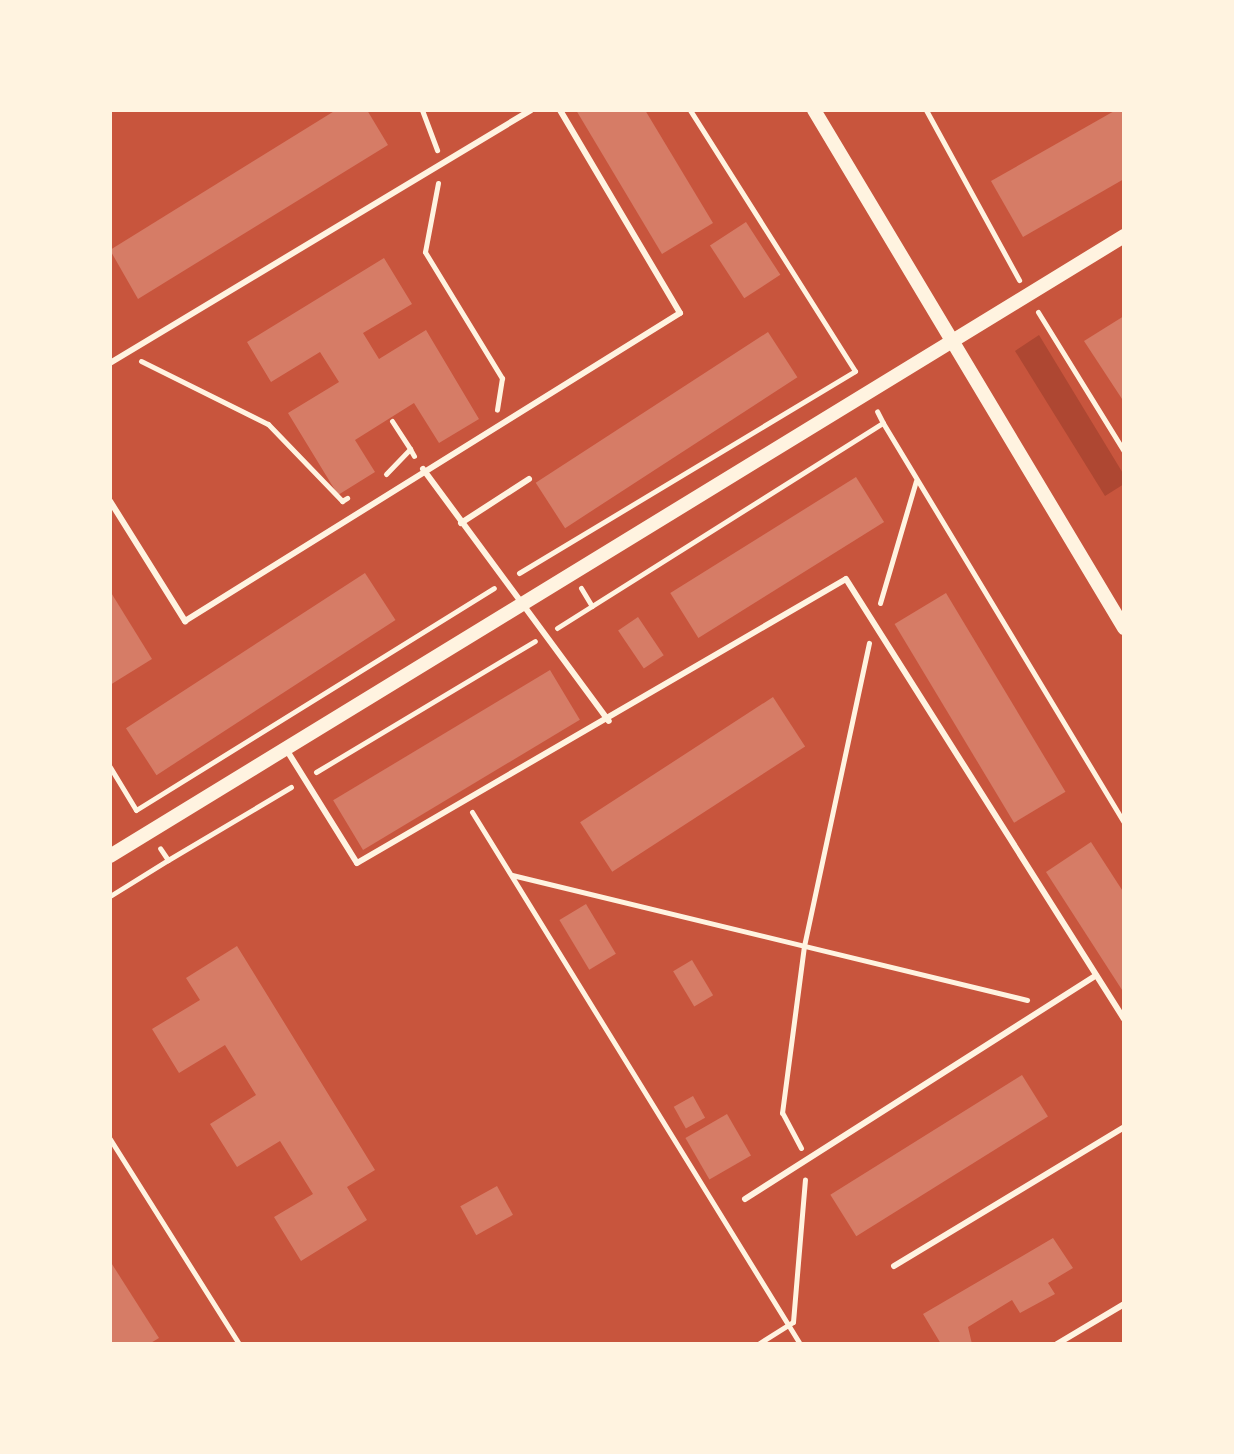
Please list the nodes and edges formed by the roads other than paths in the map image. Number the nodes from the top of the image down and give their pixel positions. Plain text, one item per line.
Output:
1 (531, 110) edge
2 (560, 110) edge
3 (814, 110) edge
4 (1124, 236) edge
5 (951, 342) junction
6 (110, 363) edge
7 (423, 469) junction
8 (529, 479) dead end
9 (110, 501) edge
10 (461, 523) junction
11 (522, 605) junction
12 (1124, 628) edge
13 (609, 721) junction
14 (286, 749) junction
15 (110, 837) edge
16 (114, 853) edge
17 (1096, 975) junction
18 (1124, 1019) edge
19 (1124, 1127) edge
20 (745, 1199) dead end
21 (894, 1266) dead end
22 (1124, 1304) edge
23 (1057, 1344) edge

1 - 6 lane
2 - 7 lane
3 - 5 street
4 - 5 street
5 - 11 street
5 - 12 street
7 - 9 lane
7 - 10 lane
8 - 10 lane
10 - 11 lane
11 - 13 lane
11 - 14 street
13 - 14 lane
13 - 17 lane
14 - 16 street
15 - 16 street
17 - 18 lane
17 - 20 lane
19 - 21 lane
22 - 23 lane

